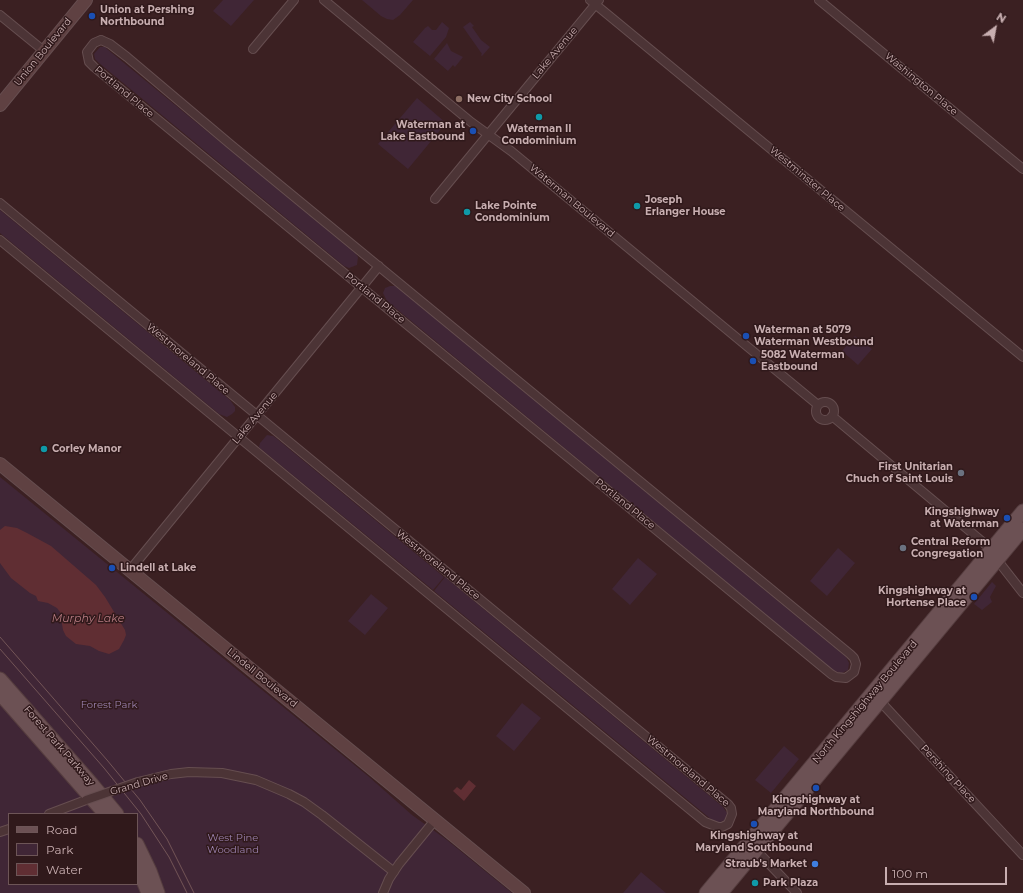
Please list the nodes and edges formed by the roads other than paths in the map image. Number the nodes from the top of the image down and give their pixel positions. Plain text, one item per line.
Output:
1 (86, 0) edge
2 (294, 0) edge
3 (324, 0) edge
4 (819, 0) edge
5 (595, 1) edge
6 (0, 15) edge
7 (253, 49) dead end
8 (44, 51) junction
9 (0, 105) edge
10 (488, 134) junction
11 (1023, 169) edge
12 (435, 199) dead end
13 (0, 203) edge
14 (0, 240) edge
15 (380, 266) junction
16 (362, 288) junction
17 (1023, 357) edge
18 (818, 405) junction
19 (256, 416) junction
20 (832, 416) junction
21 (239, 437) junction
22 (0, 464) edge
23 (1023, 511) edge
24 (1023, 528) edge
25 (994, 556) junction
26 (130, 570) junction
27 (1023, 593) edge
28 (0, 679) edge
29 (0, 694) edge
30 (876, 697) junction
31 (52, 813) edge
32 (104, 813) edge
33 (116, 813) edge
34 (435, 820) junction
35 (138, 846) edge
36 (753, 846) junction
37 (1023, 855) edge
38 (138, 868) edge
39 (394, 872) junction
40 (148, 893) edge
41 (158, 893) edge
42 (383, 893) edge
43 (524, 893) edge
44 (706, 893) edge
45 (721, 893) edge
46 (796, 893) edge

1 - 8 main road, Union Boulevard
2 - 7 street
3 - 10 street, Waterman Boulevard
4 - 11 street, Washington Place
5 - 10 street, Lake Avenue
5 - 17 street, Westminster Place
6 - 8 street
8 - 9 main road, Union Boulevard
10 - 12 street, Lake Avenue
10 - 18 street, Waterman Boulevard
13 - 19 street, Westmoreland Place
14 - 21 street, Westmoreland Place
15 - 16 street, Lake Avenue
15 - 16 street, Portland Place
15 - 16 street, Portland Place
16 - 19 street, Lake Avenue
18 - 20 street, Waterman Boulevard
18 - 20 street, Waterman Boulevard
19 - 21 street, Lake Avenue
19 - 21 street, Westmoreland Place
20 - 25 street, Waterman Boulevard
21 - 26 street, Lake Avenue
22 - 26 main road, Lindell Boulevard
23 - 25 main road, North Kingshighway Boulevard
24 - 25 main road, North Kingshighway Boulevard
25 - 27 street, Waterman Boulevard
25 - 30 main road, North Kingshighway Boulevard
26 - 34 main road, Lindell Boulevard
28 - 33 main road, Forest Park Parkway
29 - 32 main road, Forest Park Parkway
30 - 36 main road, North Kingshighway Boulevard
30 - 37 street, Pershing Place
31 - 39 street, Grand Drive, bridge
34 - 39 street
34 - 43 main road, Lindell Boulevard
35 - 41 main road
36 - 44 main road, North Kingshighway Boulevard
36 - 45 main road, North Kingshighway Boulevard
36 - 46 street
38 - 40 main road
39 - 42 street

